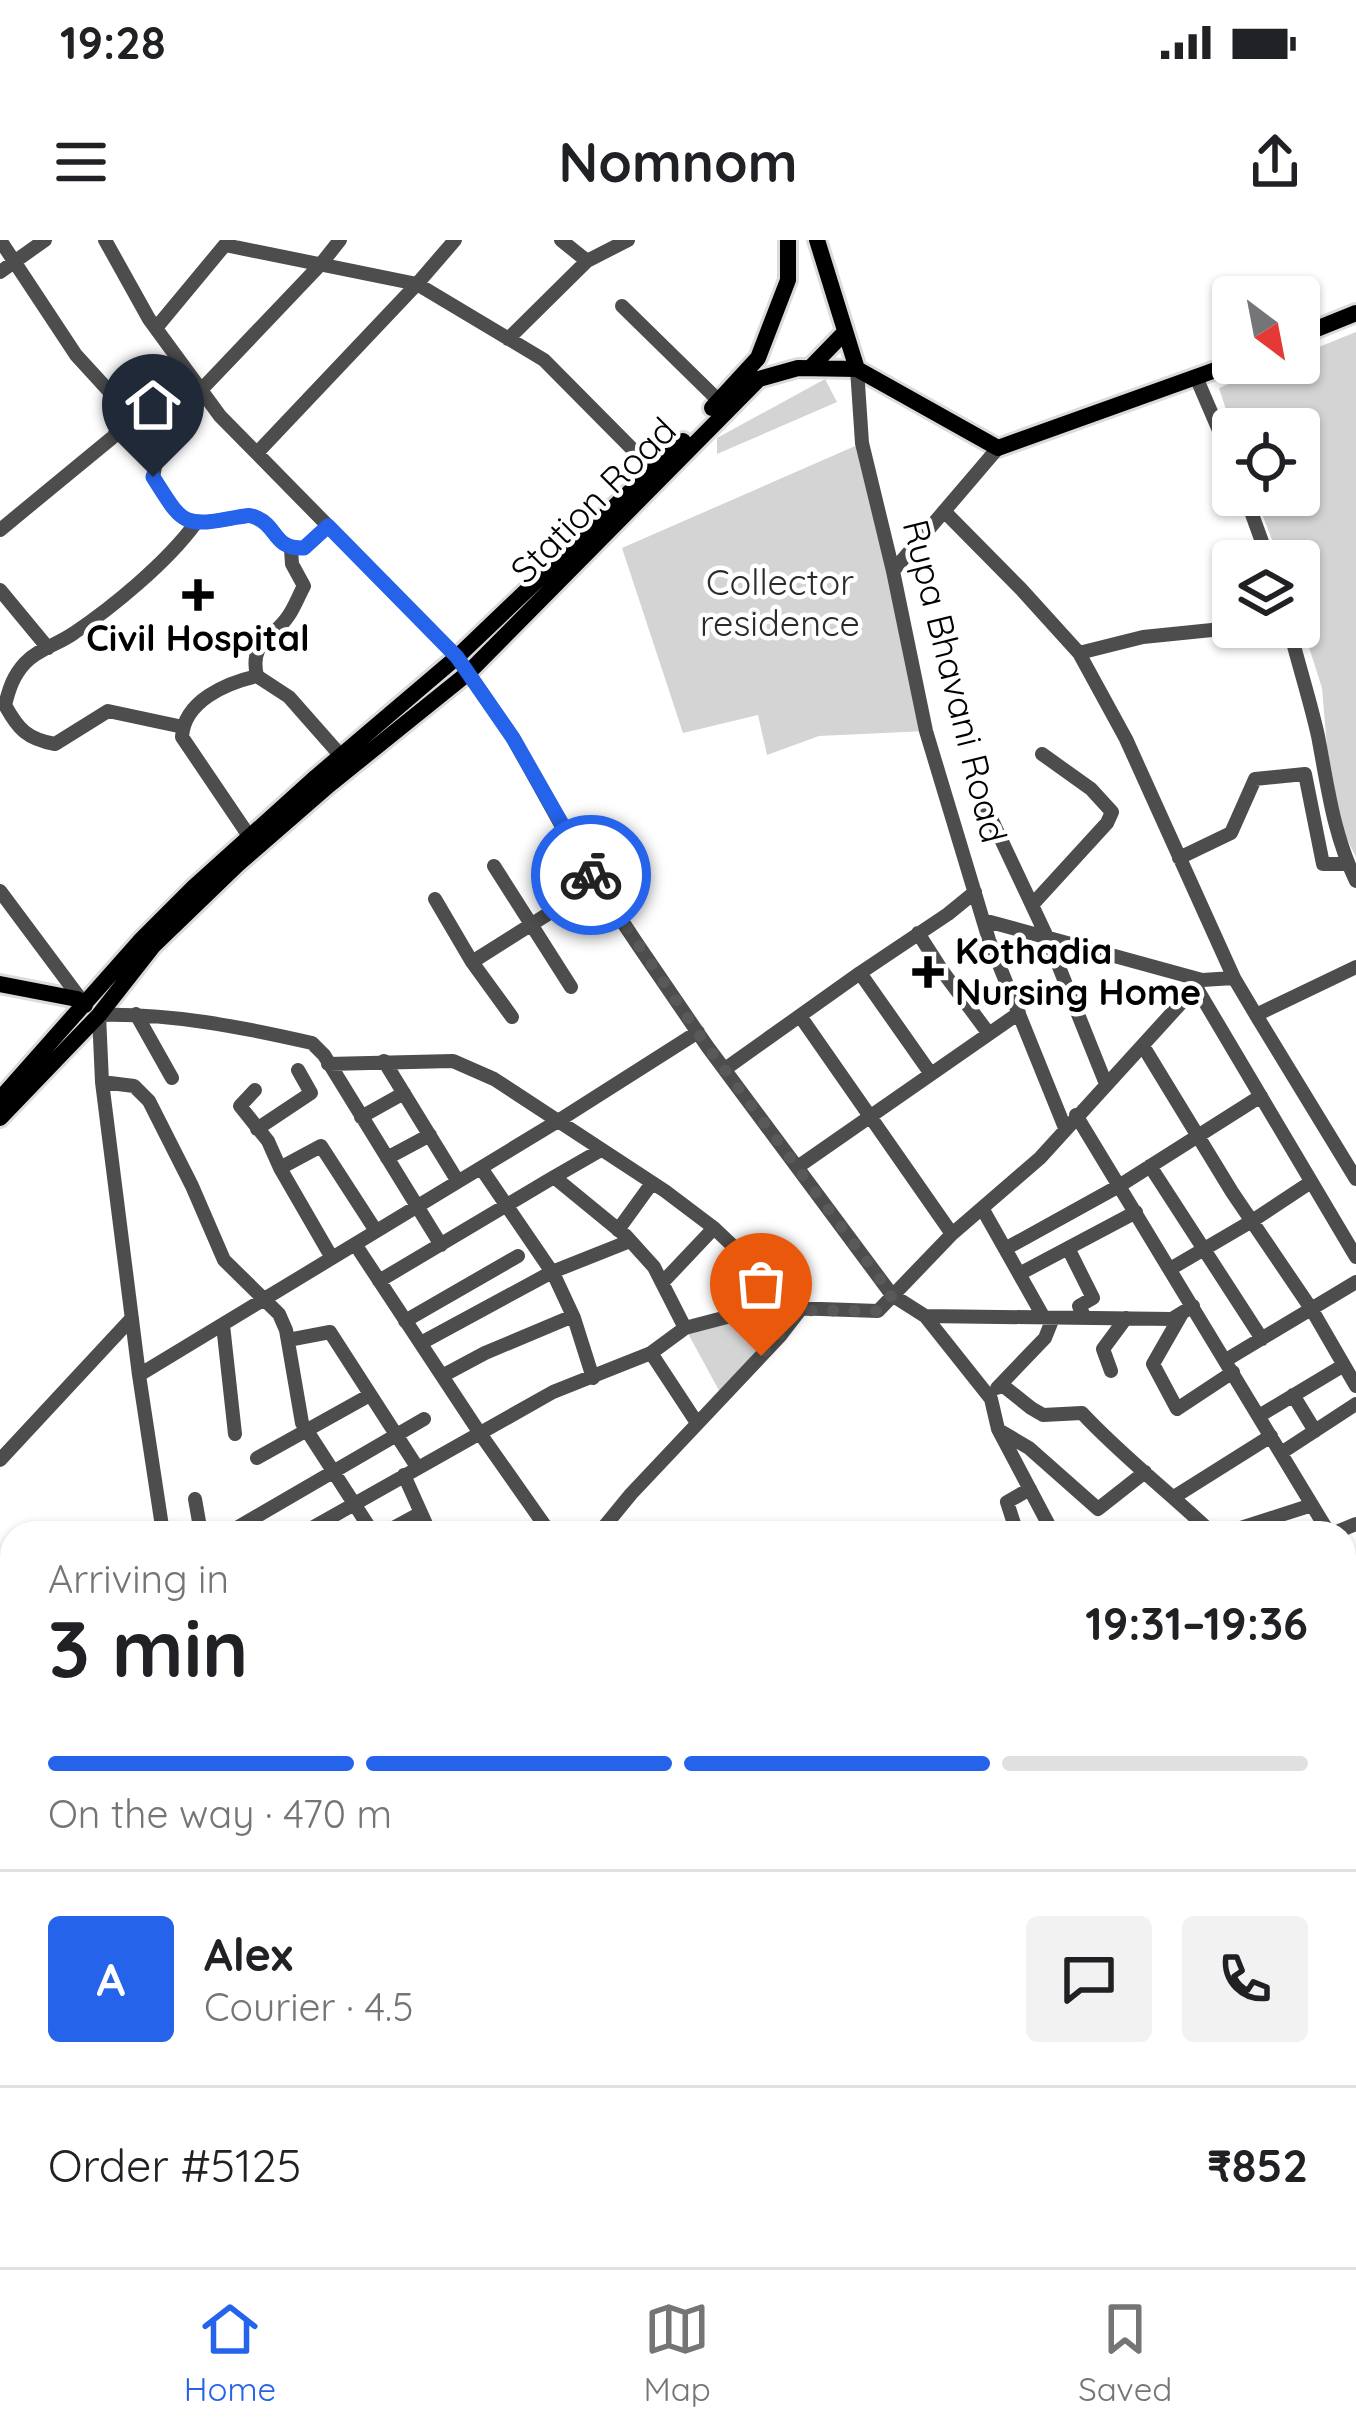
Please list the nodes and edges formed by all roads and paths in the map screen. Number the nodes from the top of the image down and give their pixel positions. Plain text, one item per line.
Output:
1 (0, 240) edge
2 (45, 240) edge
3 (105, 240) edge
4 (340, 240) edge
5 (454, 240) edge
6 (561, 240) edge
7 (628, 240) edge
8 (788, 240) edge
9 (817, 240) edge
10 (227, 243) edge
11 (14, 262) junction
12 (587, 262) junction
13 (321, 264) junction
14 (0, 272) edge
15 (827, 277) junction
16 (788, 280) junction
17 (417, 284) junction
18 (622, 306) dead end
19 (1356, 313) edge
20 (156, 328) junction
21 (1320, 328) edge
22 (845, 332) junction
23 (508, 339) junction
24 (810, 368) junction
25 (857, 369) junction
26 (1212, 371) edge
27 (1196, 377) junction
28 (201, 390) junction
29 (718, 401) junction
30 (128, 412) junction
31 (1212, 414) edge
32 (998, 448) junction
33 (257, 453) junction
34 (653, 470) junction
35 (944, 512) junction
36 (195, 524) junction
37 (328, 526) junction
38 (0, 530) edge
39 (291, 549) junction
40 (893, 571) junction
41 (0, 590) edge
42 (1212, 630) dead end
43 (48, 647) junction
44 (1294, 648) edge
45 (1079, 653) junction
46 (463, 665) junction
47 (256, 676) junction
48 (183, 727) junction
49 (1042, 754) dead end
50 (341, 756) junction
51 (982, 799) dead end
52 (249, 836) junction
53 (1179, 858) junction
54 (1348, 864) junction
55 (494, 866) dead end
56 (1356, 881) edge
57 (597, 884) junction
58 (0, 891) edge
59 (975, 892) junction
60 (435, 899) dead end
61 (1032, 904) junction
62 (983, 920) junction
63 (531, 925) junction
64 (918, 933) junction
65 (1047, 937) junction
66 (472, 962) junction
67 (1356, 967) edge
68 (860, 973) junction
69 (1234, 978) junction
70 (1199, 983) junction
71 (0, 984) edge
72 (571, 987) dead end
73 (92, 1010) junction
74 (1018, 1012) junction
75 (136, 1014) junction
76 (1256, 1015) junction
77 (800, 1016) junction
78 (512, 1017) dead end
79 (698, 1032) junction
80 (988, 1034) junction
81 (1143, 1046) junction
82 (384, 1061) junction
83 (328, 1064) junction
84 (725, 1069) junction
85 (298, 1070) dead end
86 (931, 1073) junction
87 (172, 1078) dead end
88 (102, 1082) junction
89 (1106, 1084) junction
90 (255, 1090) dead end
91 (404, 1094) junction
92 (1261, 1096) junction
93 (0, 1099) edge
94 (1076, 1115) junction
95 (870, 1116) junction
96 (361, 1117) junction
97 (0, 1118) edge
98 (558, 1121) junction
99 (1065, 1128) junction
100 (257, 1129) junction
101 (430, 1135) junction
102 (1198, 1135) junction
103 (602, 1150) junction
104 (387, 1158) junction
105 (799, 1166) junction
106 (1150, 1166) junction
107 (280, 1168) junction
108 (481, 1168) junction
109 (554, 1177) junction
110 (1356, 1179) edge
111 (457, 1180) junction
112 (1312, 1182) junction
113 (652, 1183) junction
114 (1119, 1186) junction
115 (506, 1206) junction
116 (417, 1207) junction
117 (982, 1208) junction
118 (1136, 1212) junction
119 (1252, 1222) junction
120 (714, 1228) junction
121 (376, 1231) junction
122 (952, 1234) junction
123 (624, 1236) junction
124 (355, 1244) junction
125 (441, 1245) junction
126 (1068, 1248) junction
127 (1005, 1249) junction
128 (1205, 1250) junction
129 (518, 1256) dead end
130 (1356, 1257) edge
131 (332, 1258) junction
132 (1170, 1269) junction
133 (552, 1272) junction
134 (1019, 1274) junction
135 (379, 1281) junction
136 (662, 1282) junction
137 (1356, 1282) edge
138 (892, 1295) junction
139 (263, 1300) junction
140 (1188, 1308) junction
141 (800, 1310) junction
142 (1312, 1310) junction
143 (573, 1316) junction
144 (925, 1316) junction
145 (132, 1318) junction
146 (1049, 1318) junction
147 (1085, 1318) junction
148 (1126, 1318) junction
149 (405, 1321) junction
150 (223, 1324) junction
151 (685, 1328) junction
152 (288, 1340) junction
153 (1262, 1340) junction
154 (421, 1343) junction
155 (651, 1353) junction
156 (1344, 1365) junction
157 (1230, 1366) junction
158 (1111, 1371) dead end
159 (139, 1376) junction
160 (442, 1376) junction
161 (593, 1378) junction
162 (1001, 1384) junction
163 (1356, 1386) edge
164 (370, 1395) junction
165 (1293, 1395) junction
166 (989, 1396) junction
167 (1356, 1403) edge
168 (1259, 1416) junction
169 (424, 1418) dead end
170 (697, 1423) junction
171 (998, 1429) junction
172 (307, 1430) junction
173 (1315, 1430) junction
174 (479, 1432) junction
175 (235, 1434) dead end
176 (396, 1434) junction
177 (1271, 1436) junction
178 (1281, 1453) junction
179 (256, 1458) dead end
180 (0, 1460) edge
181 (332, 1470) junction
182 (410, 1471) junction
183 (1145, 1472) junction
184 (1030, 1489) junction
185 (1174, 1497) junction
186 (195, 1499) dead end
187 (354, 1504) junction
188 (1312, 1505) junction
189 (421, 1514) junction
190 (253, 1518) junction
191 (161, 1521) edge
192 (200, 1521) edge
193 (248, 1521) edge
194 (255, 1521) edge
195 (324, 1521) edge
196 (365, 1521) edge
197 (407, 1521) edge
198 (424, 1521) edge
199 (542, 1521) edge
200 (609, 1521) edge
201 (1013, 1521) edge
202 (1043, 1521) edge
203 (1199, 1521) edge
204 (1263, 1521) edge
205 (1323, 1521) edge

1 - 11 street
2 - 11 street
3 - 20 street
4 - 13 street
5 - 17 street
6 - 12 street
7 - 12 street
8 - 16 main road
9 - 15 main road, Rupa Bhavani Road
10 - 13 street
10 - 20 street
11 - 14 street
11 - 30 street
12 - 23 street
13 - 17 street
13 - 28 street
15 - 16 main road
15 - 22 main road, Rupa Bhavani Road
16 - 29 main road
17 - 23 street
17 - 33 street
18 - 29 street
19 - 21 main road
20 - 28 street
22 - 24 main road
22 - 25 main road, Rupa Bhavani Road
23 - 34 street
24 - 25 main road, Station Road
24 - 46 main road, Station Road
25 - 32 main road, Station Road
25 - 40 street, Rupa Bhavani Road
26 - 27 main road
27 - 31 street
27 - 32 main road
28 - 33 street
29 - 34 main road
30 - 36 street
30 - 38 street
32 - 35 street
33 - 37 street
34 - 46 main road
35 - 40 street
35 - 45 street
36 - 39 street
36 - 43 street
37 - 39 street
37 - 46 street
39 - 47 street
40 - 59 street, Rupa Bhavani Road
41 - 43 street
42 - 45 street
43 - 48 street
44 - 54 street
45 - 53 street
46 - 50 main road
46 - 57 street
46 - 73 main road, Station Road
47 - 48 street
47 - 50 street
48 - 52 street
49 - 61 street
50 - 52 main road
51 - 61 street
52 - 73 main road
53 - 54 street
53 - 69 street
54 - 56 street
55 - 63 street
57 - 63 street
57 - 79 street
58 - 73 street
59 - 62 street, Rupa Bhavani Road
59 - 64 street
60 - 66 street
61 - 65 street
62 - 65 street
62 - 74 street, Rupa Bhavani Road
63 - 66 street
63 - 72 street
64 - 68 street
64 - 80 street
65 - 70 street
65 - 89 street
66 - 78 street
67 - 76 street
68 - 77 street
68 - 86 street
69 - 70 street
69 - 76 street
70 - 81 street
70 - 92 street
71 - 73 main road
73 - 75 street
73 - 88 street
73 - 93 main road
73 - 97 main road
74 - 80 street
74 - 99 street, Rupa Bhavani Road
75 - 83 street
75 - 87 street
76 - 110 street
77 - 84 street
77 - 95 street
79 - 84 street
79 - 98 street
80 - 86 street
81 - 89 street
81 - 102 street
82 - 83 street
82 - 91 street
82 - 98 street
83 - 96 street
84 - 105 street
85 - 100 street
86 - 95 street
88 - 139 street
88 - 145 street
89 - 94 street
90 - 100 street
91 - 96 street
91 - 101 street
92 - 102 street
92 - 112 street
94 - 99 street
94 - 114 street
95 - 105 street
95 - 122 street
96 - 104 street
98 - 103 street
98 - 108 street
99 - 117 street
100 - 107 street
101 - 104 street
101 - 111 street
102 - 106 street
102 - 119 street
103 - 109 street
103 - 113 street
104 - 116 street
105 - 138 street
106 - 114 street
106 - 128 street
107 - 121 street
107 - 131 street
108 - 111 street
108 - 115 street
109 - 115 street
109 - 123 street
111 - 116 street
112 - 119 street
112 - 130 street
113 - 120 street
113 - 123 street
114 - 118 street
114 - 127 street
115 - 125 street
115 - 133 street
116 - 121 street
116 - 125 street
117 - 122 street
117 - 127 street
118 - 126 street
118 - 132 street
119 - 128 street
119 - 142 street
120 - 136 street
120 - 141 street
121 - 124 street
122 - 138 street
123 - 133 street
123 - 136 street
124 - 131 street
124 - 135 street
125 - 135 street
126 - 134 street
126 - 147 street
127 - 134 street
128 - 132 street
128 - 153 street
129 - 149 street
131 - 139 street
132 - 140 street
133 - 143 street
133 - 154 street
134 - 146 street
135 - 149 street
136 - 151 street
137 - 142 street
138 - 141 street
138 - 144 street
139 - 150 street
139 - 152 street
140 - 148 street
140 - 157 street
140 - 157 street
141 - 151 street
141 - 170 street
142 - 153 street
142 - 156 street
143 - 160 street
143 - 161 street
144 - 146 street
144 - 166 street
145 - 159 street
145 - 180 street
146 - 147 street
146 - 162 street
147 - 148 street
148 - 158 street
149 - 154 street
150 - 159 street
150 - 175 street
151 - 155 street
152 - 164 street
152 - 172 street
153 - 157 street
154 - 160 street
155 - 161 street
155 - 170 street
156 - 163 street
156 - 165 street
157 - 168 street
159 - 191 street
160 - 174 street
161 - 174 street
162 - 166 street
162 - 183 street
164 - 172 street
164 - 176 street
165 - 168 street
165 - 173 street
166 - 171 street
167 - 173 street
168 - 177 street
169 - 176 street
170 - 200 street
171 - 183 street
171 - 184 street
172 - 179 street
172 - 181 street
173 - 178 street
174 - 182 street
174 - 199 street
176 - 181 street
176 - 182 street
177 - 178 street
177 - 185 street
178 - 188 street
181 - 187 street
181 - 190 street
182 - 187 street
182 - 189 street
183 - 185 street
184 - 201 street
184 - 202 street
185 - 203 street
186 - 192 street
187 - 195 street
187 - 196 street
188 - 204 street
188 - 205 street
189 - 197 street
189 - 198 street
190 - 193 street
190 - 194 street

